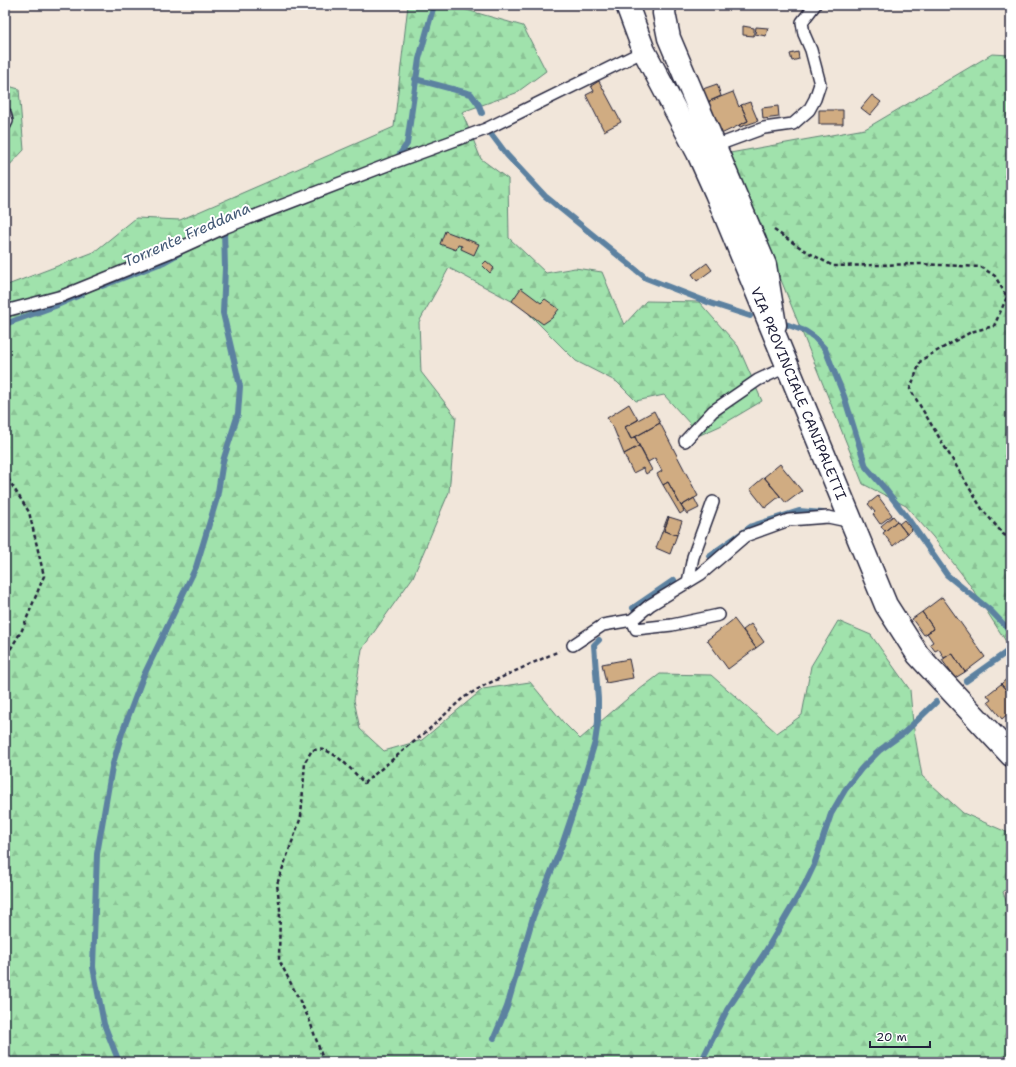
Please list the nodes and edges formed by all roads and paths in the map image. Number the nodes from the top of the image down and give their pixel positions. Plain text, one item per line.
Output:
1 (627, 5) edge
2 (665, 5) edge
3 (815, 5) edge
4 (644, 51) junction
5 (5, 113) edge
6 (5, 125) edge
7 (715, 146) junction
8 (774, 230) dead end
9 (5, 310) edge
10 (777, 340) junction
11 (788, 366) junction
12 (685, 441) dead end
13 (5, 472) edge
14 (713, 502) dead end
15 (852, 522) junction
16 (1011, 539) edge
17 (688, 582) junction
18 (719, 615) dead end
19 (632, 620) junction
20 (573, 645) joint
21 (5, 658) edge
22 (1011, 755) edge
23 (324, 1062) edge

1 - 4 main road, VIA PROVINCIALE CANIPALETTI
2 - 7 main road
3 - 7 lane
4 - 9 lane
4 - 10 main road, VIA PROVINCIALE CANIPALETTI
5 - 6 lane
7 - 10 main road
8 - 16 path
10 - 11 main road, VIA PROVINCIALE CANIPALETTI
11 - 12 lane
11 - 15 main road, VIA PROVINCIALE CANIPALETTI
13 - 21 path
14 - 17 lane
15 - 17 lane
15 - 22 main road, VIA PROVINCIALE CANIPALETTI
17 - 19 lane
18 - 19 lane
19 - 20 lane
20 - 23 path

